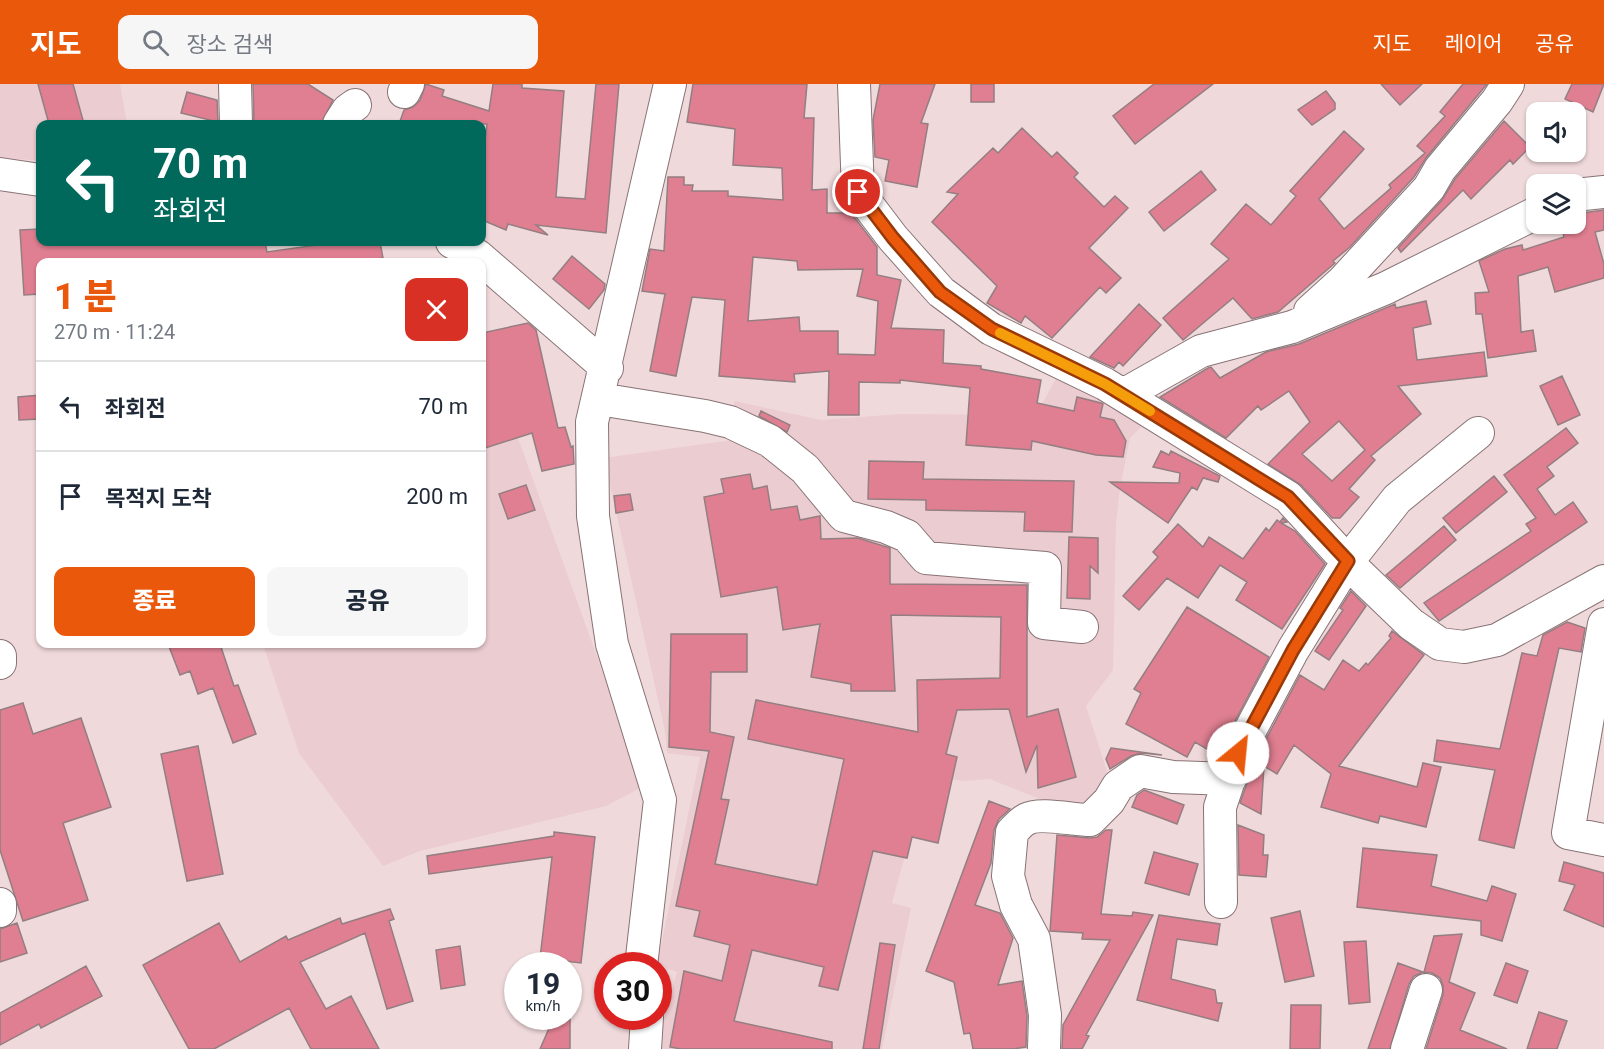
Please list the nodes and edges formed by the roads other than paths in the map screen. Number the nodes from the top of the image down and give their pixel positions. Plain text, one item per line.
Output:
1 (236, 84) edge
2 (669, 84) edge
3 (854, 84) edge
4 (1508, 84) edge
5 (236, 120) edge
6 (0, 174) edge
7 (36, 179) edge
8 (1604, 192) edge
9 (1586, 194) edge
10 (1526, 218) edge
11 (459, 246) edge
12 (480, 258) edge
13 (486, 263) edge
14 (1292, 327) junction
15 (607, 368) junction
16 (1123, 395) junction
17 (599, 399) junction
18 (1478, 433) dead end
19 (1348, 561) junction
20 (1604, 581) edge
21 (1604, 624) edge
22 (1082, 627) dead end
23 (0, 656) edge
24 (0, 663) edge
25 (1230, 779) junction
26 (1604, 840) edge
27 (1221, 902) dead end
28 (0, 904) edge
29 (0, 911) edge
30 (643, 952) edge
31 (1426, 990) dead end
32 (646, 1030) edge
33 (645, 1049) edge
34 (1044, 1049) edge
35 (1407, 1049) edge

1 - 5 street
2 - 15 street
3 - 16 street
4 - 14 street
6 - 7 street
8 - 9 street
10 - 14 street
11 - 12 street
13 - 15 street
14 - 16 street
15 - 17 street
16 - 19 street
17 - 22 street
17 - 30 street
18 - 19 street
19 - 20 street
19 - 25 street
21 - 26 street
23 - 24 street
25 - 27 street
25 - 34 street
28 - 29 street
31 - 35 street
32 - 33 street

